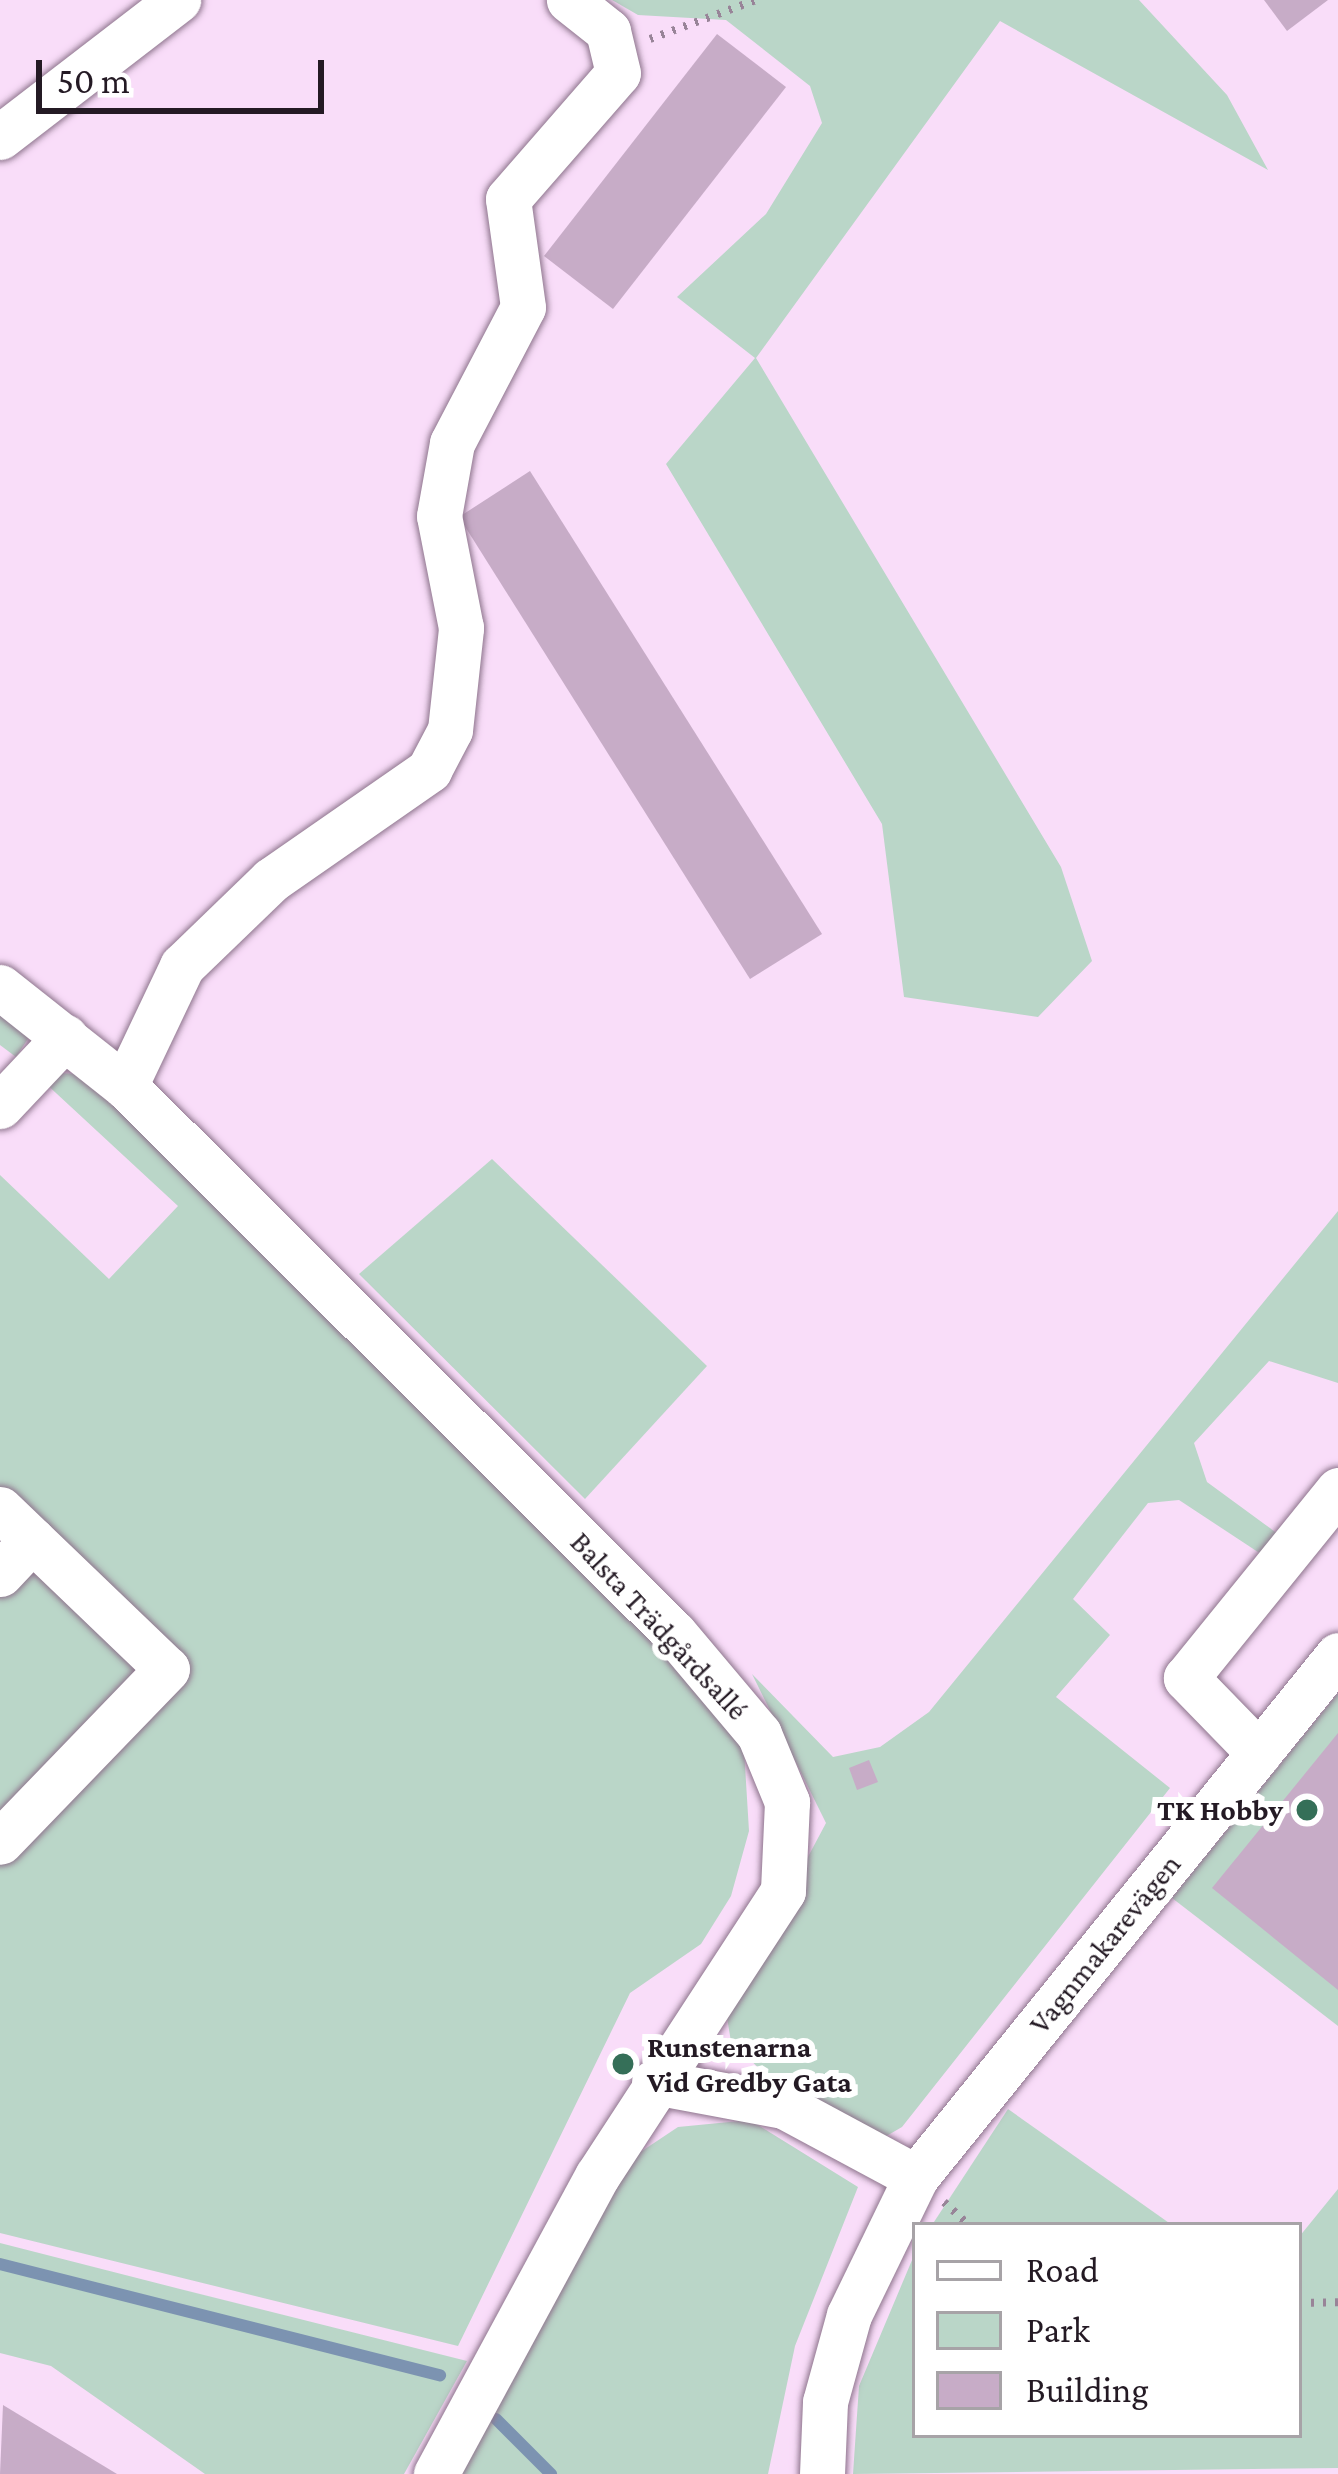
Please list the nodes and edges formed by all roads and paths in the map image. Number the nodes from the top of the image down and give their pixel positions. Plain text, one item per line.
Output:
1 (178, 0) edge
2 (568, 0) edge
3 (756, 0) edge
4 (620, 52) junction
5 (0, 137) edge
6 (0, 987) edge
7 (65, 1037) junction
8 (125, 1086) junction
9 (0, 1106) edge
10 (1338, 1490) edge
11 (16, 1525) edge
12 (0, 1574) edge
13 (1338, 1654) edge
14 (1259, 1753) junction
15 (0, 1842) edge
16 (654, 2082) junction
17 (916, 2177) junction
18 (1338, 2302) edge
19 (1302, 2303) edge
20 (436, 2474) edge
21 (822, 2474) edge

1 - 5 street
2 - 4 street
3 - 4 path
4 - 8 street
6 - 7 street, Balsta Trädgårdsallé
7 - 8 street, Balsta Trädgårdsallé
7 - 9 street
8 - 16 street, Balsta Trädgårdsallé
10 - 14 street
11 - 12 street
11 - 15 street
13 - 14 street, Vagnmakarevägen
14 - 17 street, Vagnmakarevägen
16 - 17 street
16 - 20 street, Balsta Trädgårdsallé
17 - 21 street, Vagnmakarevägen
18 - 19 path

